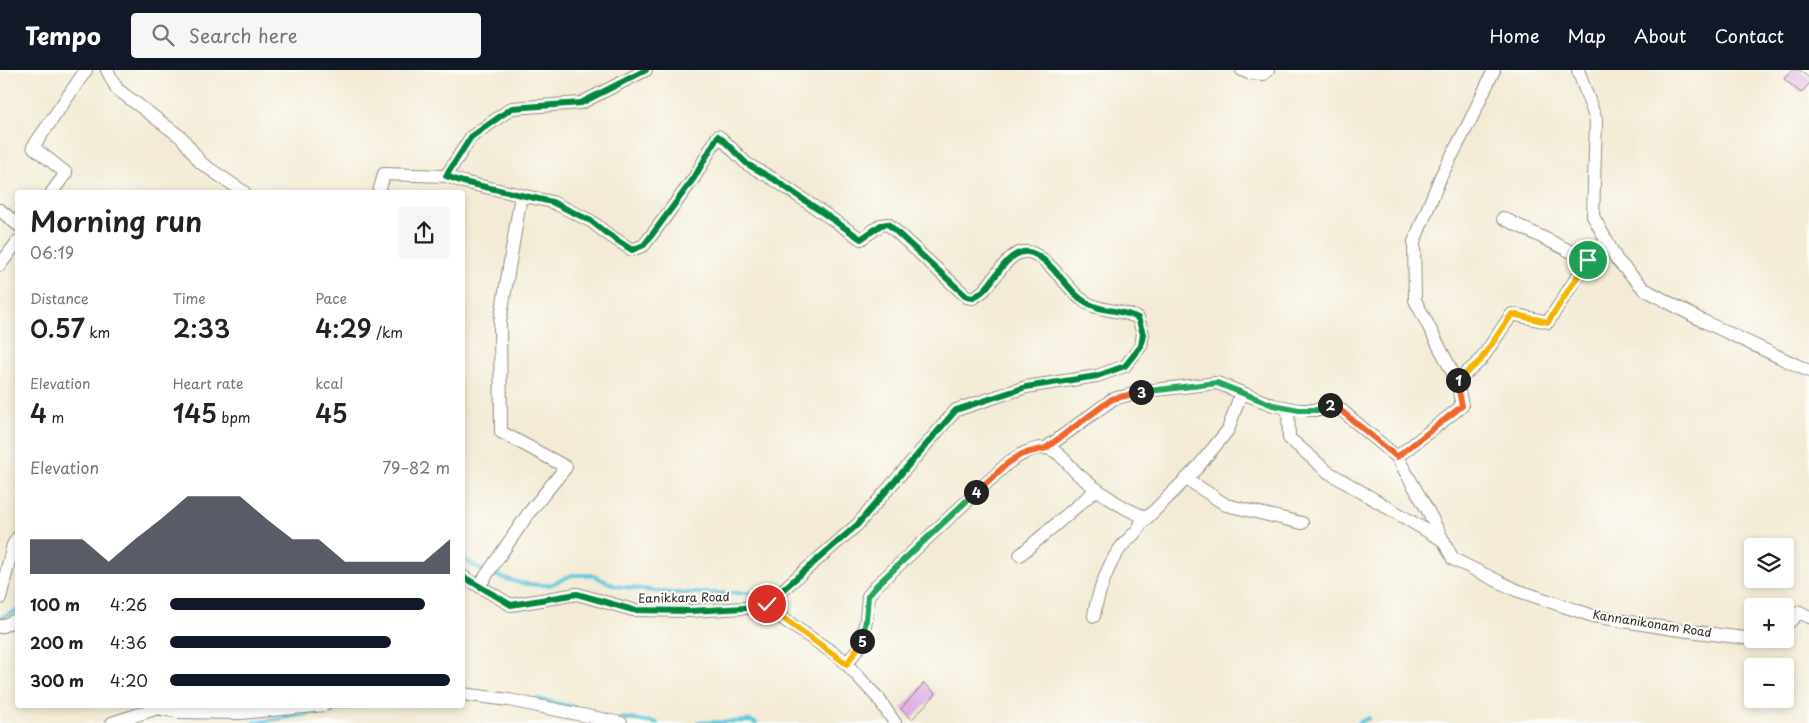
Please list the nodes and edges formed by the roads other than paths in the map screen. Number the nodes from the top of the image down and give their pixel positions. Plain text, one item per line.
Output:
1 (86, 70) edge
2 (107, 70) edge
3 (646, 70) edge
4 (1242, 70) edge
5 (1268, 70) edge
6 (1494, 70) edge
7 (1578, 70) edge
8 (446, 176) junction
9 (53, 190) edge
10 (241, 190) edge
11 (380, 190) edge
12 (521, 195) junction
13 (0, 210) edge
14 (1503, 218) dead end
15 (15, 222) edge
16 (1606, 240) junction
17 (15, 245) edge
18 (1588, 260) junction
19 (0, 265) edge
20 (1809, 371) edge
21 (1457, 381) junction
22 (1241, 393) junction
23 (1288, 408) junction
24 (1046, 448) junction
25 (1397, 457) junction
26 (1187, 479) junction
27 (1098, 489) junction
28 (1142, 523) junction
29 (1302, 523) dead end
30 (1444, 541) junction
31 (15, 543) edge
32 (1020, 555) dead end
33 (465, 578) edge
34 (479, 586) junction
35 (0, 598) edge
36 (768, 603) junction
37 (1094, 616) dead end
38 (1809, 617) edge
39 (1794, 618) edge
40 (15, 620) edge
41 (0, 627) edge
42 (1744, 638) edge
43 (849, 661) junction
44 (465, 694) edge
45 (158, 708) edge
46 (158, 708) edge
47 (293, 708) edge
48 (112, 723) edge
49 (621, 723) edge
50 (895, 723) edge

1 - 9 street
2 - 10 street
3 - 8 street
4 - 5 street
6 - 21 street
7 - 16 street
8 - 11 street
8 - 12 street
12 - 34 street
12 - 36 street
13 - 15 street
14 - 18 street
16 - 18 street
16 - 20 street
17 - 19 street
18 - 21 street
21 - 25 street
22 - 23 street, Kannanikonam Road
22 - 24 street, Kannanikonam Road
22 - 26 street
23 - 25 street, Kannanikonam Road
23 - 30 street
24 - 27 street
24 - 43 street, Kannanikonam Road
25 - 30 street, Kannanikonam Road
26 - 28 street
26 - 29 street
27 - 28 street
27 - 32 street
28 - 37 street
30 - 42 street, Kannanikonam Road
31 - 35 street
33 - 34 street, Eanikkara Road
34 - 36 street, Eanikkara Road
36 - 43 street
38 - 39 street
40 - 41 street
43 - 50 street
44 - 49 street
45 - 48 street
46 - 47 street

